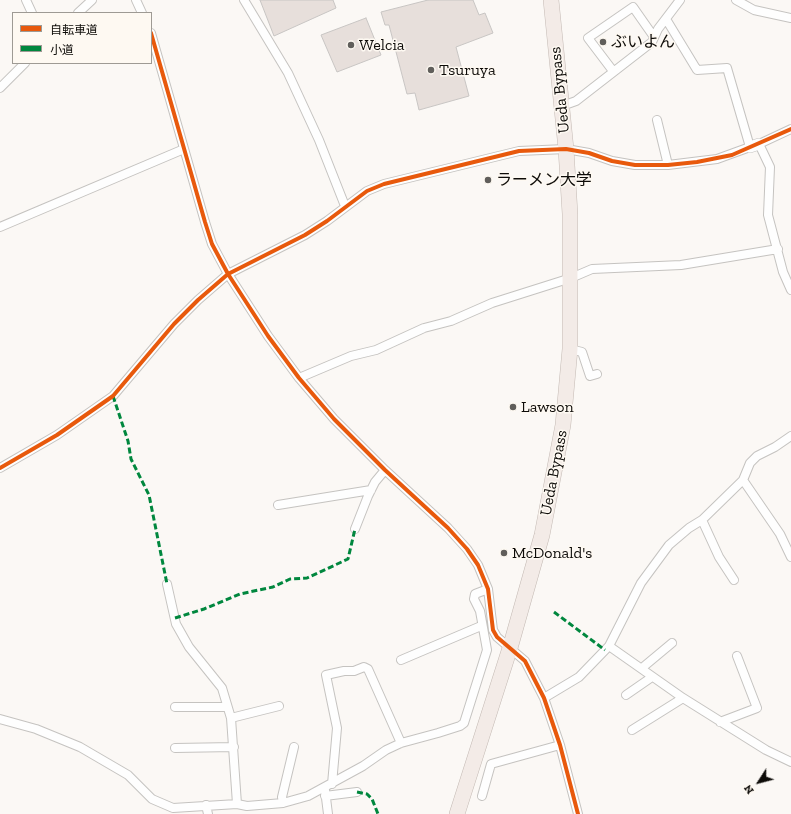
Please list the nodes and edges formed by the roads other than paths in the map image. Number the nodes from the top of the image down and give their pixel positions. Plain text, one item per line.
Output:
1 (26, 0) edge
2 (92, 0) edge
3 (136, 0) edge
4 (244, 0) edge
5 (551, 0) edge
6 (679, 0) edge
7 (736, 0) edge
8 (32, 12) edge
9 (79, 12) edge
10 (142, 12) edge
11 (791, 18) edge
12 (666, 19) junction
13 (152, 37) edge
14 (654, 37) junction
15 (24, 64) edge
16 (613, 71) junction
17 (0, 88) edge
18 (562, 106) junction
19 (657, 120) dead end
20 (791, 129) edge
21 (755, 145) junction
22 (184, 150) junction
23 (566, 150) junction
24 (668, 165) junction
25 (345, 206) junction
26 (0, 228) edge
27 (778, 249) junction
28 (228, 274) junction
29 (572, 278) junction
30 (791, 290) edge
31 (570, 348) junction
32 (596, 374) dead end
33 (299, 378) junction
34 (791, 436) edge
35 (0, 468) edge
36 (385, 470) junction
37 (743, 480) junction
38 (371, 490) junction
39 (278, 505) dead end
40 (702, 520) junction
41 (355, 528) dead end
42 (791, 557) edge
43 (734, 580) dead end
44 (167, 584) dead end
45 (488, 589) junction
46 (481, 626) junction
47 (672, 644) dead end
48 (609, 646) junction
49 (510, 648) junction
50 (738, 656) dead end
51 (401, 660) dead end
52 (642, 668) junction
53 (652, 677) junction
54 (626, 695) dead end
55 (544, 698) junction
56 (683, 698) junction
57 (279, 706) dead end
58 (175, 707) dead end
59 (227, 707) junction
60 (231, 718) junction
61 (0, 719) edge
62 (720, 722) junction
63 (632, 730) dead end
64 (401, 743) junction
65 (560, 745) junction
66 (294, 747) dead end
67 (174, 748) dead end
68 (234, 748) junction
69 (475, 761) junction
70 (791, 762) edge
71 (491, 764) junction
72 (327, 789) junction
73 (357, 792) dead end
74 (482, 796) dead end
75 (283, 803) junction
76 (237, 804) junction
77 (206, 805) junction
78 (248, 810) edge
79 (208, 814) edge
80 (328, 814) edge
81 (457, 814) edge
82 (578, 814) edge

1 - 8 street
2 - 9 street
3 - 10 street
4 - 25 street
5 - 18 highway, Ueda Bypass
6 - 12 street
7 - 11 street
12 - 14 street
12 - 21 street
13 - 22 street
14 - 16 street
14 - 16 street
15 - 17 street
16 - 18 street
18 - 23 highway, Ueda Bypass
19 - 24 street
20 - 21 street
21 - 24 street
21 - 27 street
22 - 26 street
22 - 28 street
23 - 24 street
23 - 25 street
23 - 29 highway, Ueda Bypass
25 - 28 street
27 - 29 street
27 - 30 street
28 - 33 street
28 - 35 street
29 - 31 highway, Ueda Bypass
29 - 33 street
31 - 32 street
31 - 49 highway, Ueda Bypass
33 - 36 street
34 - 37 street
36 - 38 street
36 - 45 street
37 - 40 street
37 - 42 street
38 - 39 street
38 - 41 street
40 - 43 street
40 - 48 street
44 - 59 street
45 - 46 street
45 - 49 street
46 - 51 street
46 - 64 street
47 - 52 street
48 - 52 street
48 - 55 street
49 - 55 street
49 - 69 highway, Ueda Bypass
50 - 62 street
52 - 53 street
53 - 54 street
53 - 56 street
55 - 65 street
56 - 62 street
56 - 63 street
57 - 60 street
58 - 59 street
59 - 60 street
60 - 68 street
61 - 77 street
62 - 70 street
64 - 72 street
64 - 72 street
65 - 71 street
65 - 82 street
66 - 75 street
67 - 68 street
68 - 76 street
69 - 71 street
69 - 81 highway, Ueda Bypass
71 - 74 street
72 - 73 street
72 - 75 street
72 - 80 street
75 - 78 street
76 - 77 street
76 - 78 street
77 - 79 street

